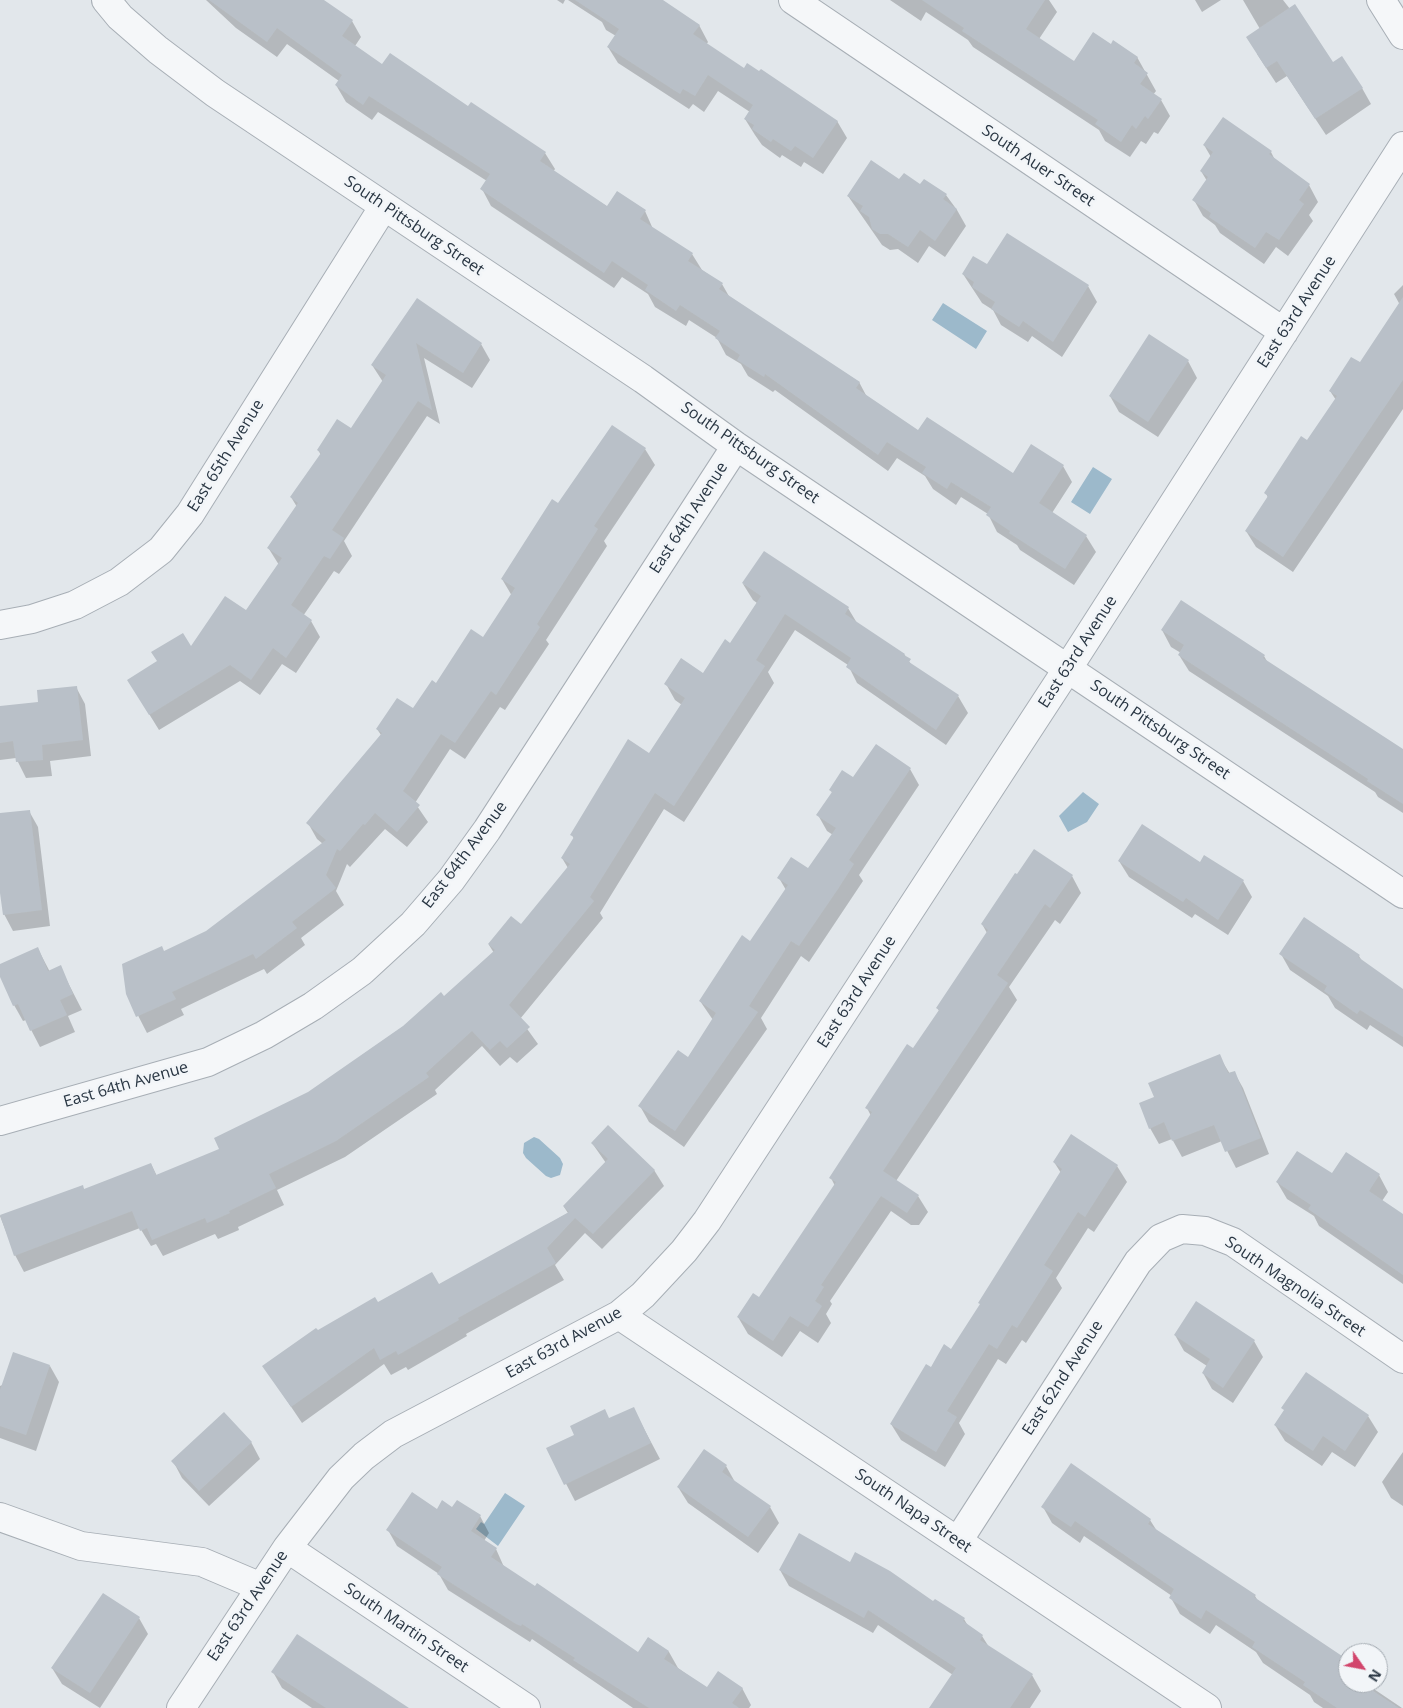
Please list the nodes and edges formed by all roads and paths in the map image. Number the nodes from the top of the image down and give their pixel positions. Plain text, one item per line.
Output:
1 (106, 0) edge
2 (793, 0) edge
3 (1381, 0) edge
4 (1403, 35) edge
5 (1403, 146) edge
6 (384, 206) junction
7 (1284, 332) junction
8 (736, 446) junction
9 (0, 625) edge
10 (1068, 668) junction
11 (1403, 894) edge
12 (0, 1121) edge
13 (1182, 1229) joint
14 (619, 1315) junction
15 (1403, 1359) edge
16 (0, 1517) edge
17 (958, 1541) junction
18 (287, 1548) junction
19 (261, 1587) junction
20 (181, 1708) edge
21 (526, 1708) edge
22 (1207, 1708) edge

1 - 6 street, South Pittsburg Street
2 - 7 street, South Auer Street
3 - 4 street
5 - 7 street, East 63rd Avenue
6 - 8 street, South Pittsburg Street
6 - 9 street, East 65th Avenue
7 - 10 street, East 63rd Avenue
8 - 10 street, South Pittsburg Street
8 - 12 street, East 64th Avenue
10 - 11 street, South Pittsburg Street
10 - 14 street, East 63rd Avenue
13 - 15 street, South Magnolia Street
13 - 17 street, East 62nd Avenue
14 - 17 street, South Napa Street
14 - 18 street, East 63rd Avenue
16 - 19 street
17 - 22 street, South Napa Street
18 - 19 street, East 63rd Avenue
18 - 21 street, South Martin Street
19 - 20 street, East 63rd Avenue

